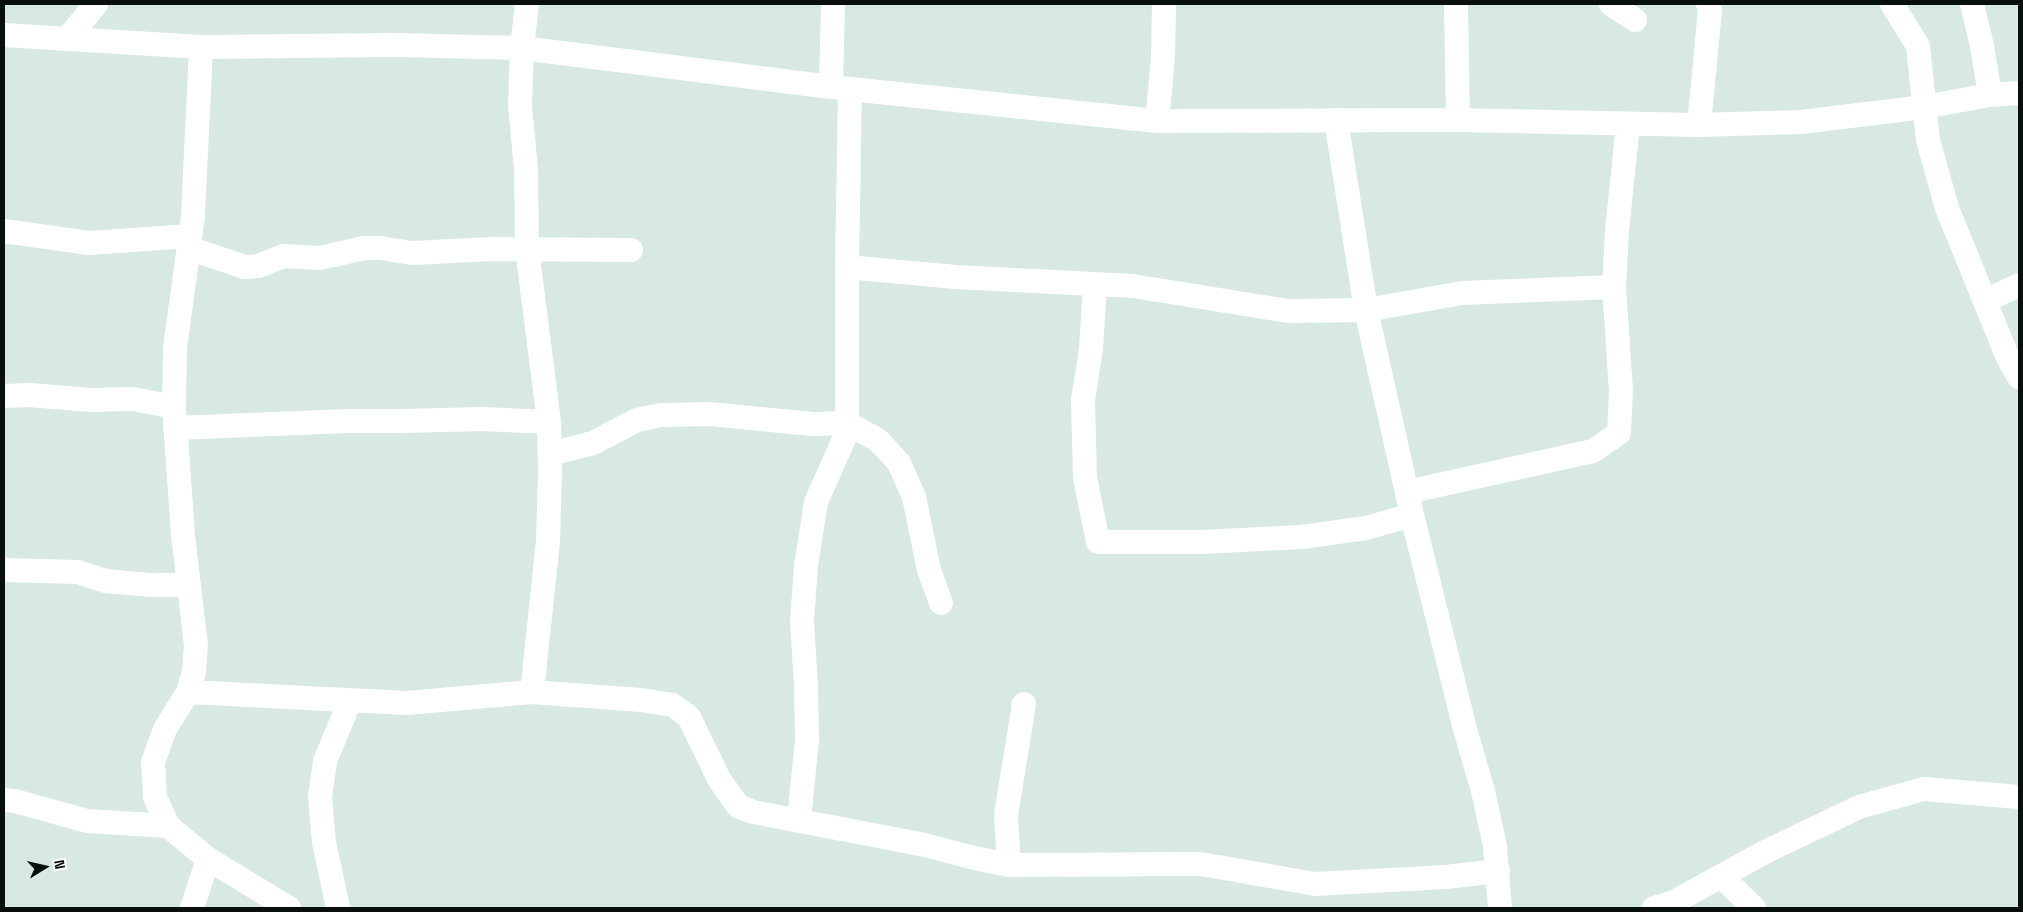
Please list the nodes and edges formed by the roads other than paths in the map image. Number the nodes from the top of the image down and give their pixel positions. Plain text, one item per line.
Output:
1 (96, 4) edge
2 (527, 4) edge
3 (833, 4) edge
4 (1164, 4) edge
5 (1456, 4) edge
6 (1611, 4) edge
7 (1708, 4) edge
8 (1892, 4) edge
9 (1972, 4) edge
10 (1635, 20) dead end
11 (4, 35) edge
12 (68, 38) junction
13 (201, 47) junction
14 (522, 48) junction
15 (840, 88) junction
16 (2019, 93) edge
17 (1990, 95) junction
18 (1924, 106) junction
19 (1336, 120) junction
20 (1458, 120) junction
21 (1157, 121) junction
22 (1628, 124) junction
23 (1699, 125) junction
24 (4, 231) edge
25 (189, 242) junction
26 (527, 249) junction
27 (631, 250) dead end
28 (847, 267) junction
29 (1096, 284) junction
30 (2019, 285) edge
31 (1614, 287) junction
32 (1985, 300) junction
33 (1366, 310) junction
34 (2019, 377) edge
35 (4, 396) edge
36 (175, 418) junction
37 (549, 422) junction
38 (847, 423) junction
39 (550, 454) junction
40 (1407, 492) junction
41 (1412, 515) junction
42 (4, 570) edge
43 (188, 584) junction
44 (941, 603) dead end
45 (188, 692) junction
46 (532, 692) junction
47 (350, 701) junction
48 (1022, 705) dead end
49 (2019, 797) edge
50 (4, 800) edge
51 (799, 820) junction
52 (168, 826) junction
53 (208, 859) junction
54 (1009, 865) junction
55 (1498, 871) junction
56 (1721, 876) junction
57 (192, 908) edge
58 (289, 908) edge
59 (338, 908) edge
60 (1500, 908) edge
61 (1654, 908) edge
62 (1754, 908) edge

1 - 12 street
2 - 14 street
3 - 15 street
4 - 21 street
5 - 20 street
6 - 10 street
7 - 23 street
8 - 18 street
9 - 17 street
11 - 12 street
12 - 13 street
13 - 14 street
13 - 25 street
14 - 15 street
14 - 26 street
15 - 21 street
15 - 28 street
16 - 17 street
17 - 18 street
18 - 23 street
18 - 32 street
19 - 20 street
19 - 21 street
19 - 33 street
20 - 22 street
22 - 23 street
22 - 31 street
24 - 25 street
25 - 26 street
25 - 36 street
26 - 27 street
26 - 37 street
28 - 29 street
28 - 38 street
29 - 33 street
29 - 41 street
30 - 32 street
31 - 33 street
31 - 40 street
32 - 34 street
33 - 40 street
35 - 36 street
36 - 37 street
36 - 43 street
37 - 39 street
38 - 39 street
38 - 44 street
38 - 51 street
39 - 46 street
40 - 41 street
41 - 55 street
42 - 43 street
43 - 45 street
45 - 47 street
45 - 52 street
46 - 47 street
46 - 51 street
47 - 59 street
48 - 54 street
49 - 56 street
50 - 52 street
51 - 54 street
52 - 53 street
53 - 57 street
53 - 58 street
54 - 55 street
55 - 60 street
56 - 61 street
56 - 62 street

